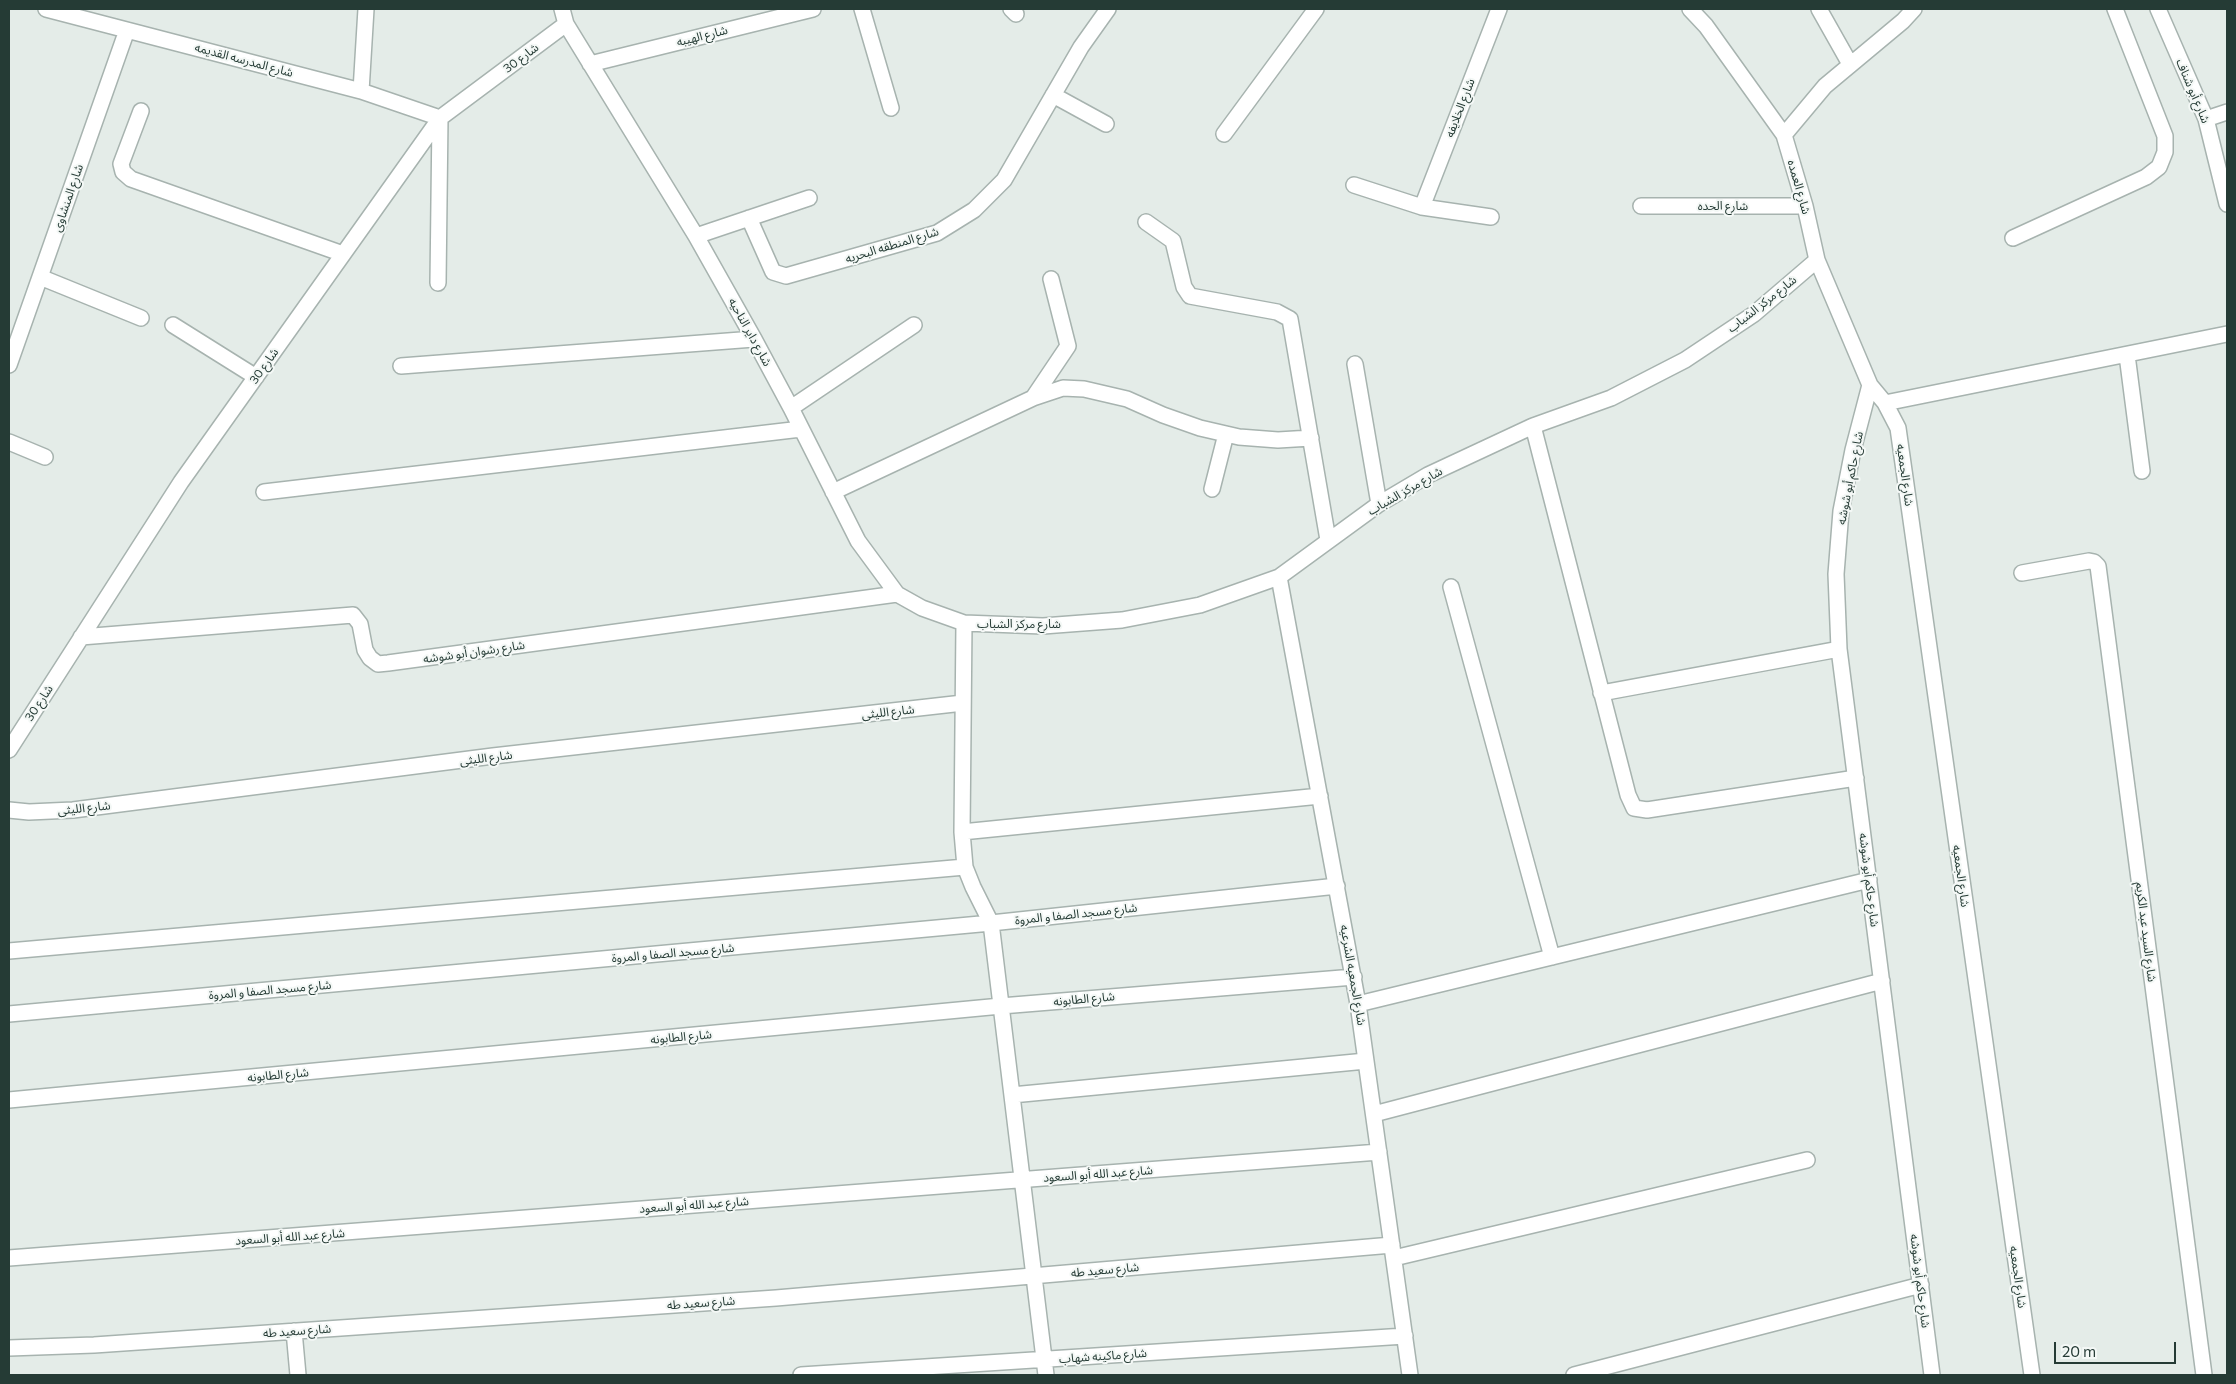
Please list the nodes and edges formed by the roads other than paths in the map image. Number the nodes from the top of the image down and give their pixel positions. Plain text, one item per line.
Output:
1 (46, 9) edge
2 (366, 9) edge
3 (562, 9) edge
4 (814, 9) edge
5 (862, 9) edge
6 (1108, 9) edge
7 (1316, 9) edge
8 (1499, 9) edge
9 (1690, 9) edge
10 (1819, 9) edge
11 (1914, 9) edge
12 (2114, 9) edge
13 (2158, 9) edge
14 (772, 14) edge
15 (566, 24) junction
16 (128, 30) junction
17 (590, 64) junction
18 (1850, 64) junction
19 (361, 91) junction
20 (1053, 95) junction
21 (891, 108) dead end
22 (141, 111) dead end
23 (2227, 112) edge
24 (440, 118) junction
25 (2206, 119) junction
26 (1106, 124) dead end
27 (1224, 134) dead end
28 (1784, 135) junction
29 (1354, 185) dead end
30 (809, 198) dead end
31 (2227, 204) edge
32 (1641, 206) dead end
33 (1805, 206) junction
34 (1422, 208) junction
35 (1491, 217) dead end
36 (749, 218) junction
37 (1146, 222) dead end
38 (696, 236) junction
39 (2013, 238) dead end
40 (344, 254) junction
41 (1817, 260) junction
42 (40, 277) junction
43 (1051, 279) dead end
44 (438, 283) dead end
45 (141, 318) dead end
46 (173, 325) dead end
47 (914, 325) dead end
48 (2227, 334) edge
49 (754, 339) junction
50 (2127, 355) junction
51 (1355, 364) dead end
52 (9, 365) edge
53 (401, 366) dead end
54 (256, 377) junction
55 (1870, 385) junction
56 (1033, 398) junction
57 (1885, 403) junction
58 (792, 408) junction
59 (1533, 426) junction
60 (801, 429) junction
61 (1226, 434) junction
62 (1311, 438) junction
63 (9, 442) edge
64 (45, 457) dead end
65 (2142, 471) dead end
66 (1212, 489) dead end
67 (264, 492) dead end
68 (833, 492) junction
69 (1379, 504) junction
70 (1328, 540) junction
71 (2022, 572) dead end
72 (1279, 577) junction
73 (1451, 587) dead end
74 (897, 594) junction
75 (964, 623) junction
76 (82, 637) junction
77 (1839, 649) junction
78 (1601, 693) junction
79 (963, 703) junction
80 (9, 750) edge
81 (1856, 778) junction
82 (1320, 796) junction
83 (9, 810) edge
84 (962, 832) junction
85 (965, 866) junction
86 (1869, 880) junction
87 (1337, 886) junction
88 (991, 923) junction
89 (9, 951) edge
90 (1552, 957) junction
91 (1354, 977) junction
92 (1882, 981) junction
93 (1358, 1004) junction
94 (1001, 1006) junction
95 (9, 1014) edge
96 (1366, 1061) junction
97 (1012, 1095) junction
98 (9, 1100) edge
99 (1374, 1114) junction
100 (1379, 1152) junction
101 (1807, 1160) dead end
102 (1022, 1180) junction
103 (1393, 1252) junction
104 (9, 1258) edge
105 (1034, 1276) junction
106 (1920, 1285) junction
107 (294, 1331) junction
108 (1405, 1336) junction
109 (9, 1348) edge
110 (1044, 1360) junction
111 (298, 1375) edge
112 (801, 1375) edge
113 (1046, 1375) edge
114 (1410, 1375) edge
115 (1574, 1375) edge
116 (1932, 1375) edge
117 (2032, 1375) edge
118 (2204, 1375) edge

1 - 16 street, شارع المدرسه القديمه
2 - 19 street
3 - 15 street, شارع داير الناحيه
4 - 14 street, شارع الهيبه
5 - 21 street
6 - 20 street, شارع المنطقه البحريه
7 - 27 street
8 - 34 street, شارع الخلايفه
9 - 28 street, شارع العمده
10 - 18 street
11 - 18 street
12 - 39 street
13 - 25 street, شارع أبو شناف
14 - 17 street, شارع الهيبه
15 - 17 street, شارع داير الناحيه
15 - 24 street, شارع 30
16 - 19 street, شارع المدرسه القديمه
16 - 42 street, شارع المنشاوى
17 - 38 street, شارع داير الناحيه
18 - 28 street
19 - 24 street, شارع المدرسه القديمه
20 - 26 street
20 - 36 street, شارع المنطقه البحريه
22 - 40 street
23 - 25 street
24 - 40 street, شارع 30
24 - 44 street
25 - 31 street, شارع أبو شناف
28 - 33 street, شارع العمده
29 - 34 street
30 - 36 street
32 - 33 street, شارع الحده
33 - 41 street, شارع العمده
34 - 35 street
36 - 38 street
37 - 62 street
38 - 49 street, شارع داير الناحيه
40 - 54 street, شارع 30
41 - 55 street, شارع العمده
41 - 59 street, شارع مركز الشباب
42 - 45 street
42 - 52 street, شارع المنشاوى
43 - 56 street
46 - 54 street
47 - 58 street
48 - 50 street
49 - 53 street
49 - 58 street, شارع داير الناحيه
50 - 57 street
50 - 65 street
51 - 69 street
54 - 76 street, شارع 30
55 - 57 street, شارع الجمعيه
55 - 77 street, شارع حاكم أبو شوشه
56 - 61 street
56 - 68 street
57 - 117 street, شارع الجمعيه
58 - 60 street, شارع داير الناحيه
59 - 69 street, شارع مركز الشباب
59 - 78 street
60 - 67 street
60 - 68 street, شارع داير الناحيه
61 - 62 street
61 - 66 street
62 - 70 street
63 - 64 street
68 - 74 street, شارع داير الناحيه
69 - 70 street, شارع مركز الشباب
70 - 72 street, شارع مركز الشباب
71 - 118 street, شارع السيد عبد الكريم
72 - 75 street, شارع مركز الشباب
72 - 82 street, شارع الجمعيه الشرعيه
73 - 90 street
74 - 75 street, شارع داير الناحيه
74 - 76 street, شارع رشوان أبو شوشه
75 - 79 street
76 - 80 street, شارع 30
77 - 78 street
77 - 81 street, شارع حاكم أبو شوشه
78 - 81 street
79 - 83 street, شارع الليثى
79 - 84 street
81 - 86 street, شارع حاكم أبو شوشه
82 - 84 street
82 - 87 street, شارع الجمعيه الشرعيه
84 - 85 street
85 - 88 street
85 - 89 street
86 - 90 street
86 - 92 street, شارع حاكم أبو شوشه
87 - 88 street, شارع مسجد الصفا و المروة
87 - 91 street, شارع الجمعيه الشرعيه
88 - 94 street
88 - 95 street, شارع مسجد الصفا و المروة
90 - 93 street
91 - 93 street, شارع الجمعيه الشرعيه
91 - 94 street, شارع الطابونه
92 - 99 street
92 - 106 street, شارع حاكم أبو شوشه
93 - 96 street, شارع الجمعيه الشرعيه
94 - 97 street
94 - 98 street, شارع الطابونه
96 - 97 street
96 - 99 street, شارع الجمعيه الشرعيه
97 - 102 street
99 - 100 street, شارع الجمعيه الشرعيه
100 - 102 street, شارع عبد الله أبو السعود
100 - 103 street, شارع الجمعيه الشرعيه
101 - 103 street, شارع سعيد طه
102 - 104 street, شارع عبد الله أبو السعود
102 - 105 street
103 - 105 street, شارع سعيد طه
103 - 108 street, شارع الجمعيه الشرعيه
105 - 107 street, شارع سعيد طه
105 - 110 street
106 - 115 street
106 - 116 street, شارع حاكم أبو شوشه
107 - 109 street, شارع سعيد طه
107 - 111 street
108 - 110 street, شارع ماكينه شهاب
108 - 114 street, شارع الجمعيه الشرعيه
110 - 112 street, شارع ماكينه شهاب
110 - 113 street

